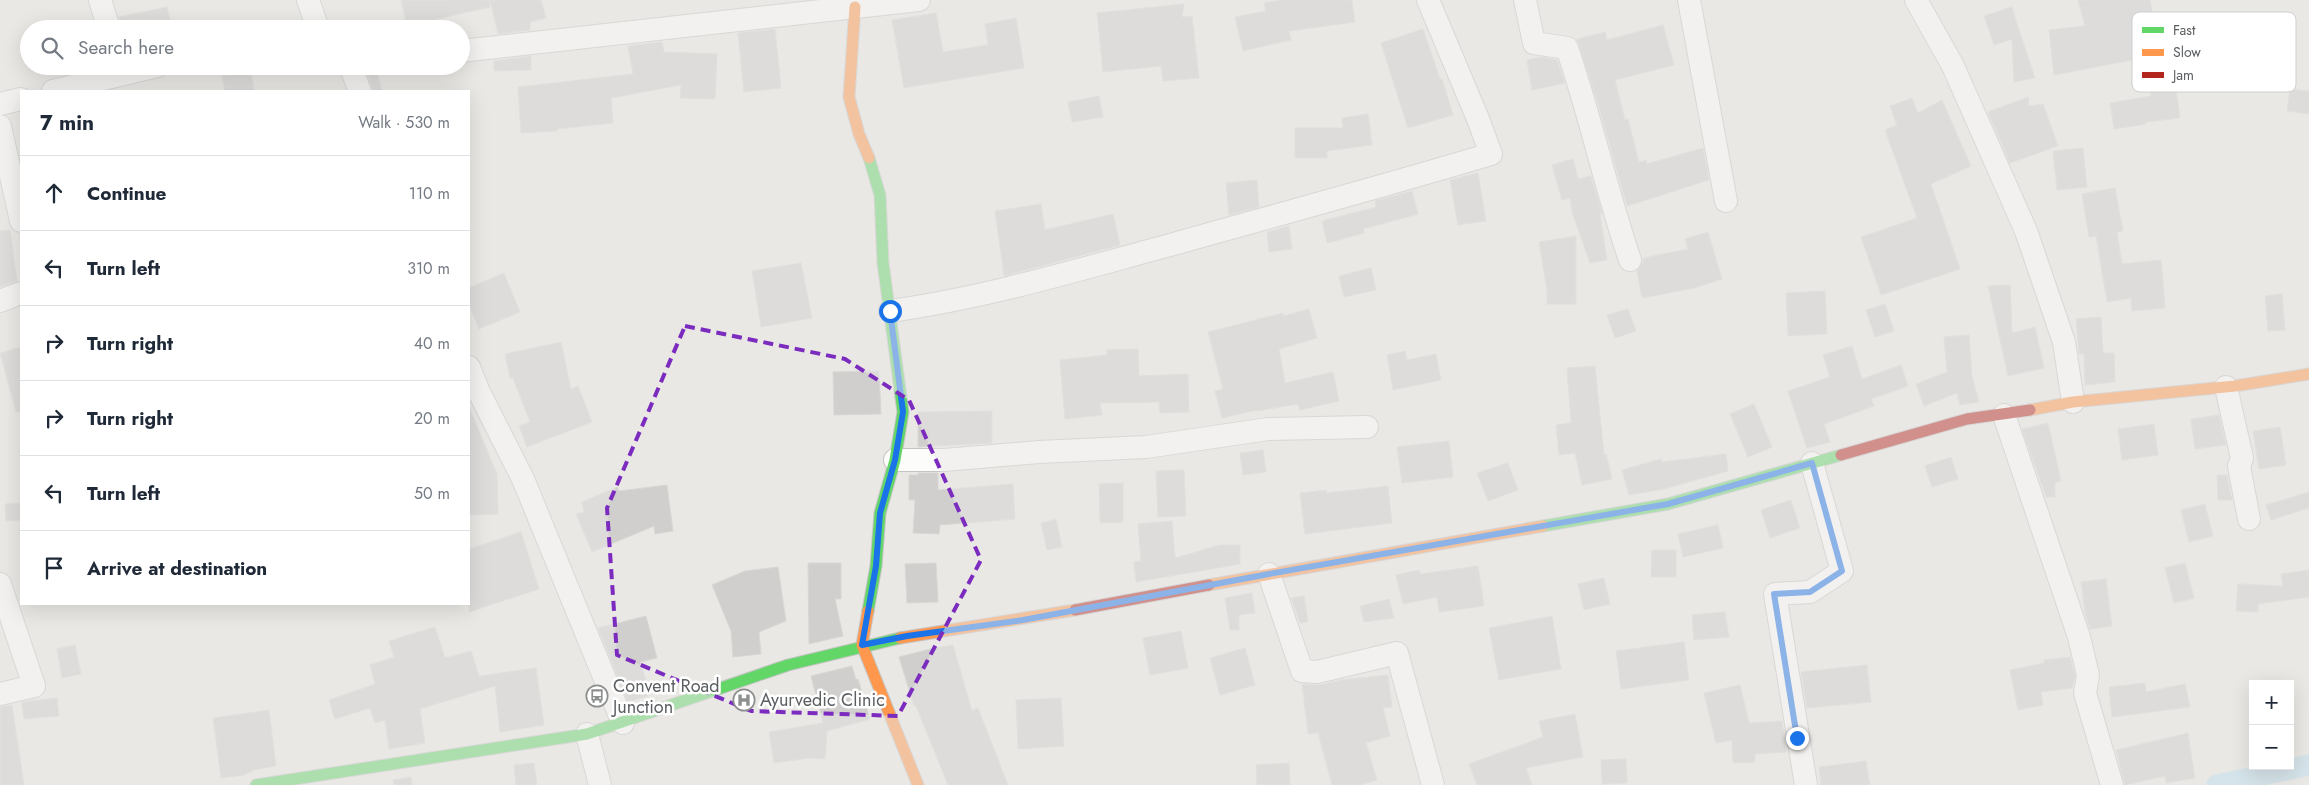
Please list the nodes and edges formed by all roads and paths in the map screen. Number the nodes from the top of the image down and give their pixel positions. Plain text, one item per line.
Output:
1 (100, 0) edge
2 (308, 0) edge
3 (918, 0) edge
4 (1428, 0) edge
5 (1524, 0) edge
6 (1690, 0) edge
7 (1916, 0) edge
8 (823, 5) edge
9 (855, 7) junction
10 (106, 20) edge
11 (315, 20) edge
12 (470, 50) edge
13 (105, 75) edge
14 (355, 75) edge
15 (55, 90) edge
16 (360, 90) edge
17 (20, 99) edge
18 (0, 104) edge
19 (0, 126) edge
20 (1726, 201) dead end
21 (20, 216) edge
22 (1630, 260) dead end
23 (20, 294) edge
24 (0, 301) edge
25 (890, 311) junction
26 (470, 373) edge
27 (2309, 374) edge
28 (2226, 387) junction
29 (473, 392) edge
30 (2073, 402) junction
31 (2004, 415) junction
32 (1367, 427) dead end
33 (895, 460) junction
34 (1812, 463) junction
35 (2249, 519) dead end
36 (1269, 574) junction
37 (0, 584) edge
38 (862, 645) junction
39 (0, 694) edge
40 (623, 723) junction
41 (587, 734) junction
42 (256, 785) edge
43 (600, 785) edge
44 (918, 785) edge
45 (1433, 785) edge
46 (1806, 785) edge
47 (2112, 785) edge

1 - 10 street
2 - 11 street
3 - 9 street
4 - 25 street
5 - 22 street
6 - 20 street
7 - 30 street
8 - 9 street
8 - 12 street
9 - 25 street
13 - 15 street
14 - 16 street
17 - 18 street
19 - 21 street
23 - 24 street
25 - 33 street
26 - 29 street
27 - 28 street
28 - 30 street
28 - 35 street
29 - 40 street
30 - 31 street
31 - 34 street
31 - 47 street
32 - 33 street
33 - 38 street
34 - 36 street
34 - 46 street
36 - 38 street
36 - 45 street
37 - 39 street
38 - 40 street
38 - 44 street
40 - 41 street
41 - 42 street
41 - 43 street

